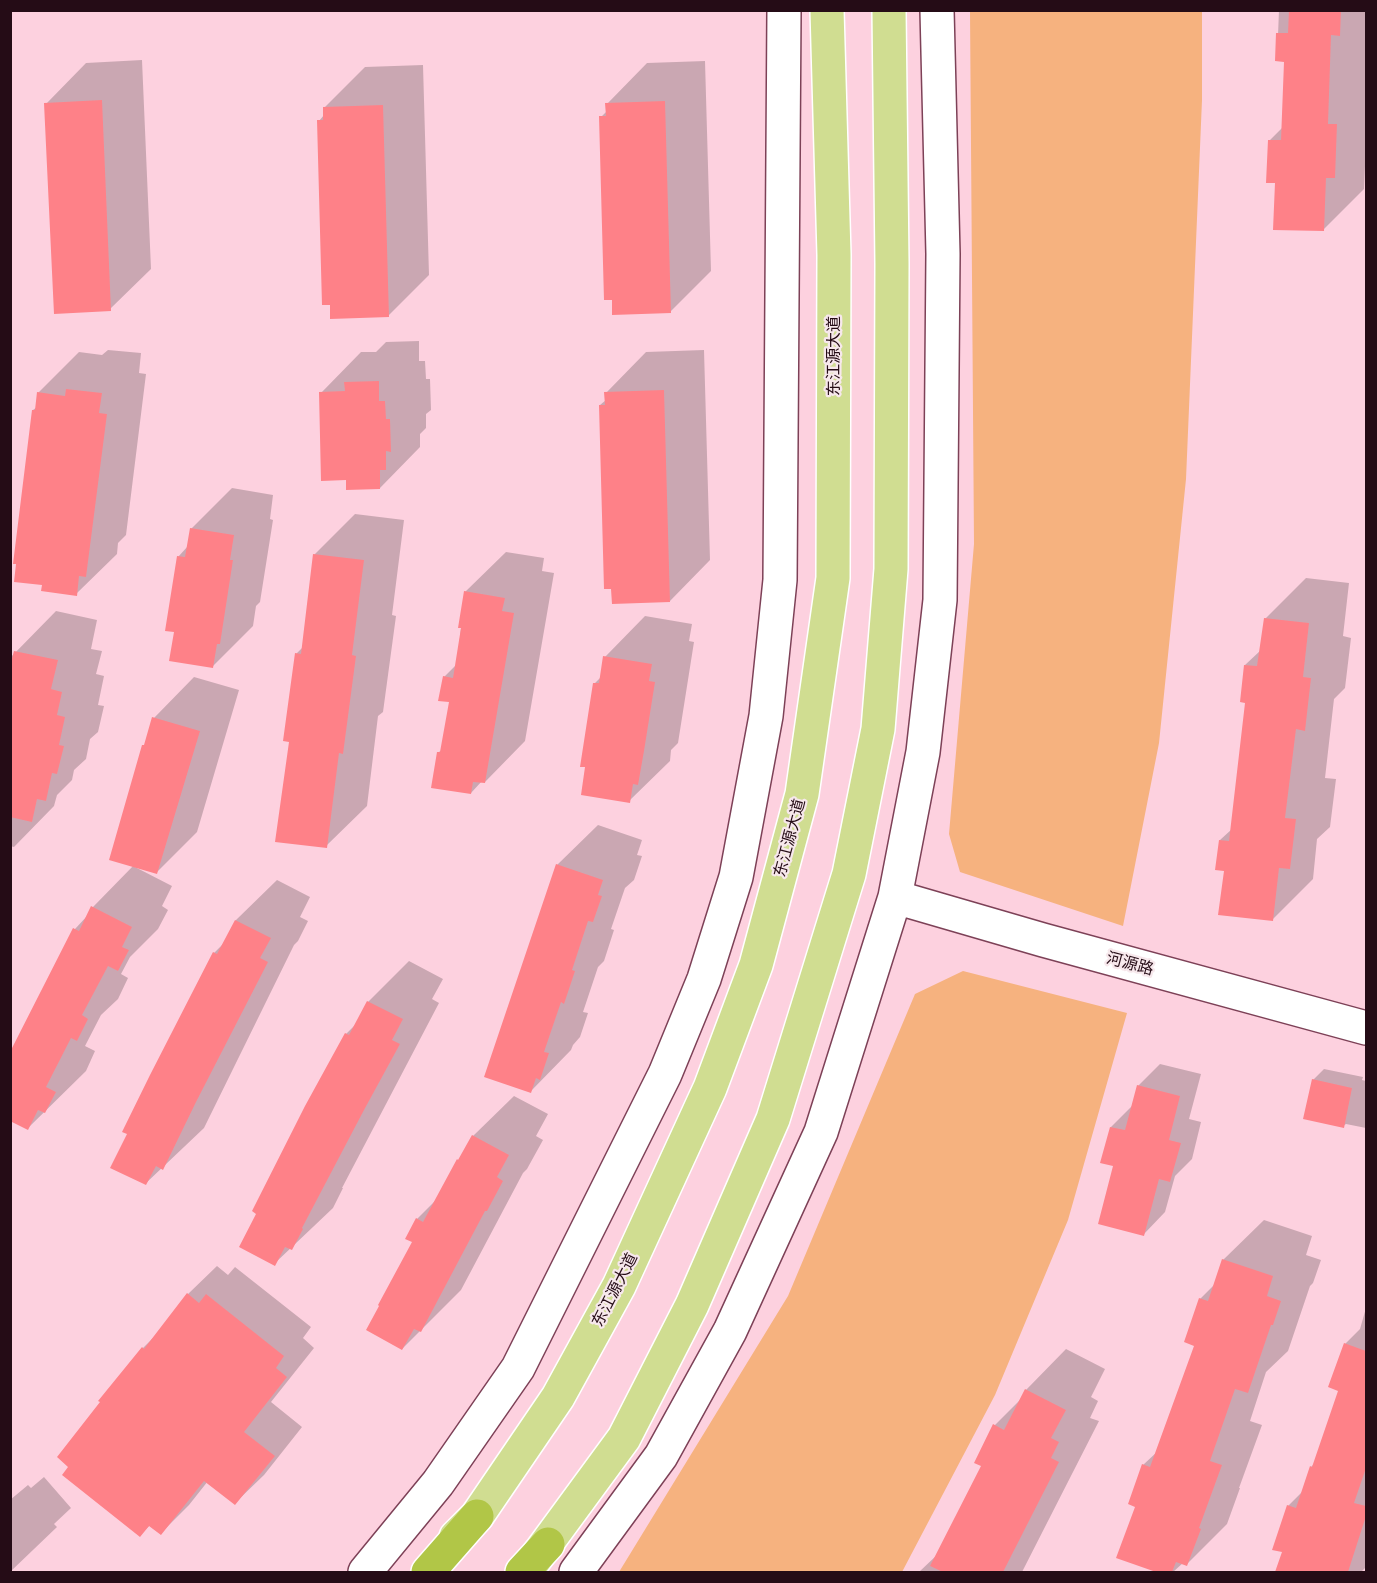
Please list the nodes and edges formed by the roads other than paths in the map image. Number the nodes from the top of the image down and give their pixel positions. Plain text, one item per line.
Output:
1 (784, 10) edge
2 (826, 10) edge
3 (889, 10) edge
4 (937, 10) edge
5 (895, 897) junction
6 (1366, 1028) edge
7 (477, 1516) junction
8 (548, 1544) joint
9 (364, 1572) edge
10 (419, 1572) edge
11 (428, 1572) edge
12 (524, 1572) edge
13 (576, 1572) edge

1 - 9 street
2 - 7 main road, 东江源大道
3 - 8 main road
4 - 5 street
5 - 6 street, 河源路
5 - 13 street
7 - 10 main road, 东江源大道
7 - 11 highway
8 - 12 highway

